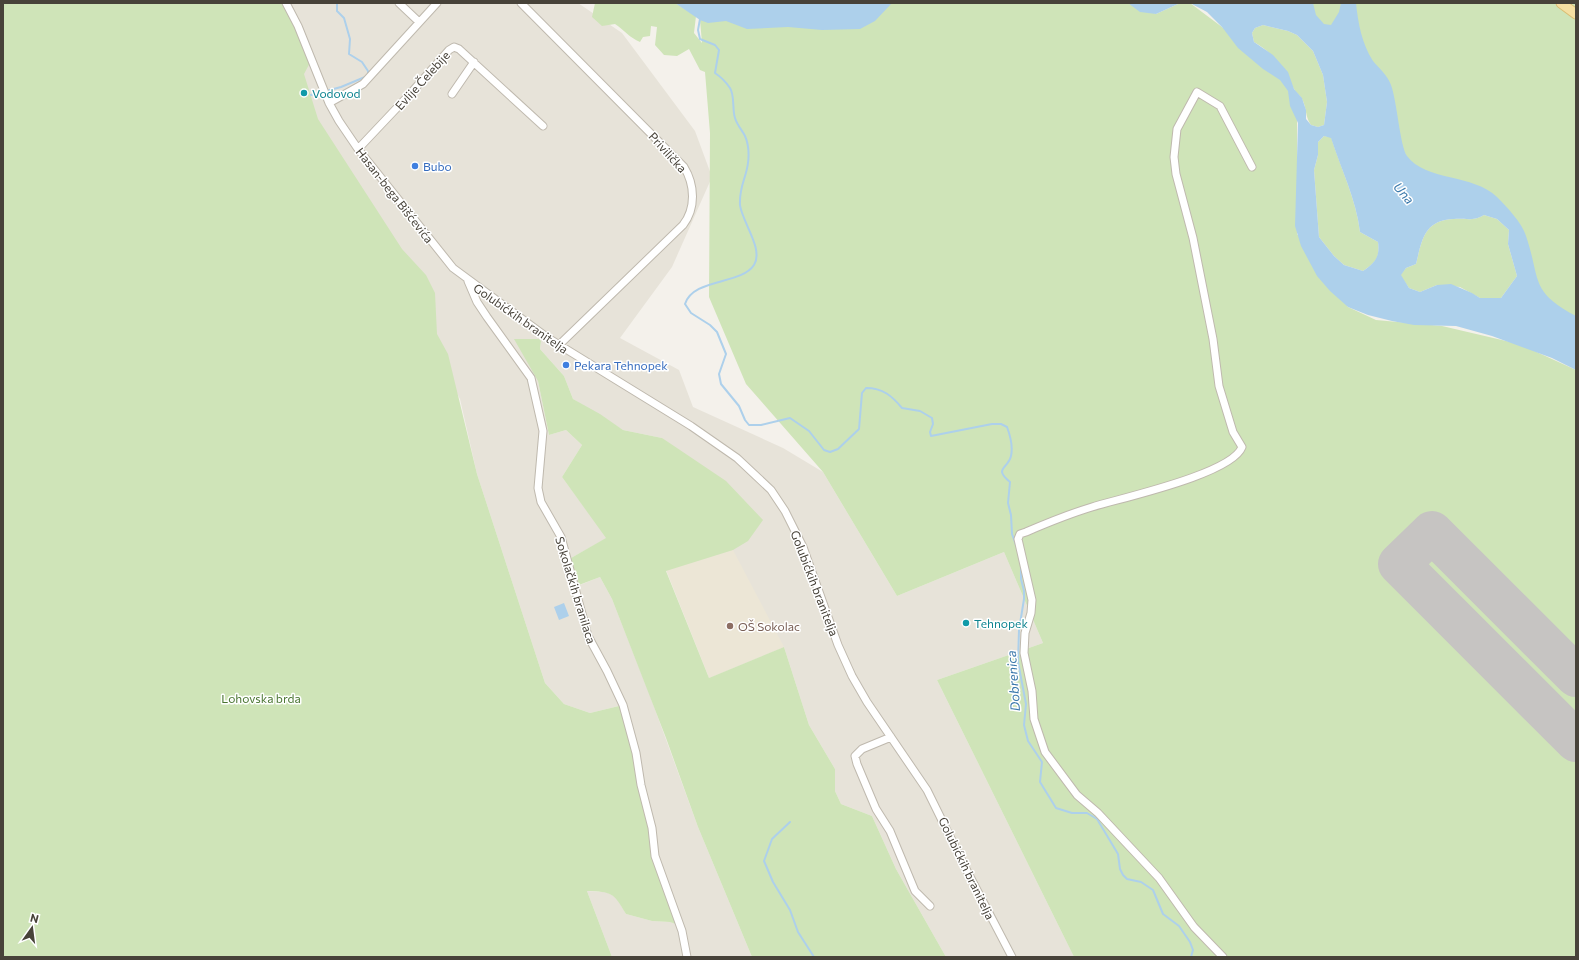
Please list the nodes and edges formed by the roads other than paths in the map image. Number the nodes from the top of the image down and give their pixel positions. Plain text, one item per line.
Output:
1 (286, 3) edge
2 (399, 3) edge
3 (437, 3) edge
4 (521, 3) edge
5 (1561, 3) edge
6 (1576, 14) edge
7 (418, 22) junction
8 (474, 62) junction
9 (452, 94) dead end
10 (329, 103) junction
11 (543, 126) dead end
12 (358, 149) junction
13 (1252, 167) dead end
14 (468, 281) junction
15 (559, 345) junction
16 (890, 737) junction
17 (930, 906) dead end
18 (687, 957) edge
19 (1012, 957) edge
20 (1223, 957) edge

1 - 10 street, Hasan-bega Bišćevića
2 - 7 street
3 - 7 street
4 - 15 street, Privilička
5 - 6 main road
7 - 10 street
8 - 9 street
8 - 11 street, Evlije Čelebije
8 - 12 street, Evlije Čelebije
10 - 12 street, Hasan-bega Bišćevića
12 - 14 street, Hasan-bega Bišćevića
13 - 20 street
14 - 15 street, Golubićkih branitelja
14 - 18 street, Sokolačkih branilaca
15 - 16 street, Golubićkih branitelja
16 - 17 street
16 - 19 street, Golubićkih branitelja

